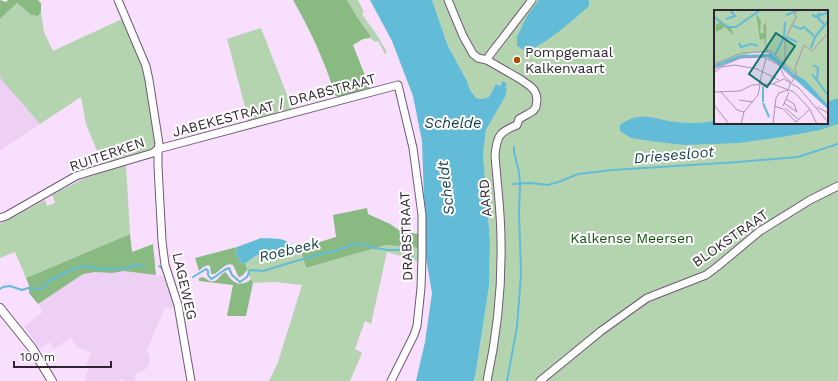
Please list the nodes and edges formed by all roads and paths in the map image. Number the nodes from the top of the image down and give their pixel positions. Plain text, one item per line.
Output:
1 (118, 0) edge
2 (448, 0) edge
3 (532, 0) edge
4 (487, 60) junction
5 (398, 85) joint
6 (158, 149) junction
7 (838, 186) edge
8 (0, 218) edge
9 (0, 308) edge
10 (52, 381) edge
11 (191, 381) edge
12 (391, 381) edge
13 (487, 381) edge
14 (540, 381) edge

1 - 6 street, LAGEWEG
2 - 4 street
3 - 4 street
4 - 13 street, AARD
5 - 6 street, JABEKESTRAAT / DRABSTRAAT
5 - 12 street, DRABSTRAAT
6 - 8 street, RUITERKEN
6 - 11 street, LAGEWEG
7 - 14 street, BLOKSTRAAT
9 - 10 main road

